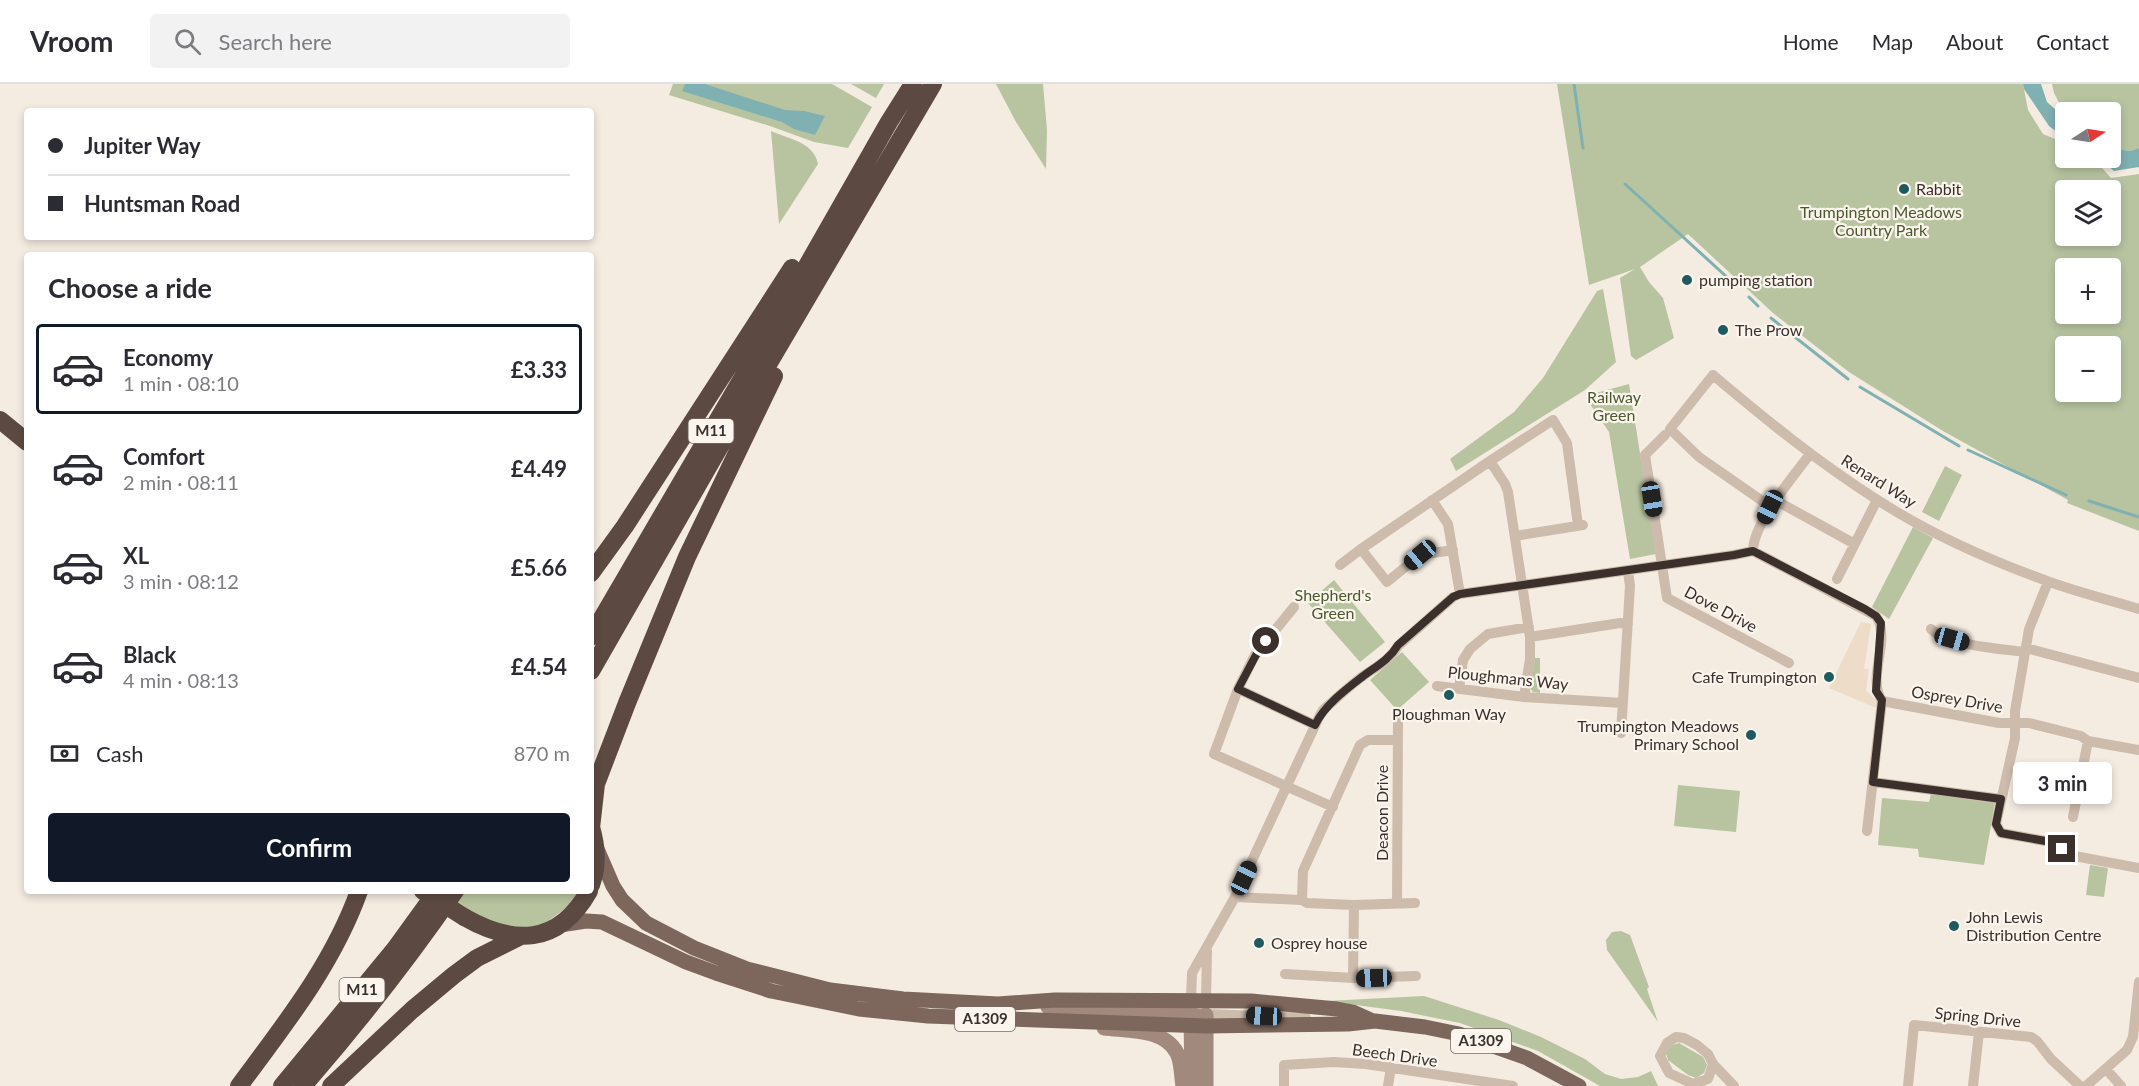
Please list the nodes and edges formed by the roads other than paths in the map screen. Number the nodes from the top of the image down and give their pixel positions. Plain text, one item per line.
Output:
1 (913, 84) edge
2 (933, 84) edge
3 (830, 224) junction
4 (809, 294) junction
5 (0, 420) edge
6 (1665, 435) dead end
7 (24, 440) edge
8 (1810, 454) junction
9 (1490, 461) junction
10 (1432, 500) junction
11 (1877, 500) junction
12 (1773, 504) junction
13 (1515, 536) junction
14 (1853, 543) junction
15 (1361, 549) junction
16 (1453, 550) junction
17 (1753, 551) junction
18 (1662, 565) junction
19 (1340, 566) dead end
20 (594, 569) edge
21 (1628, 571) junction
22 (1837, 579) dead end
23 (2048, 582) junction
24 (1523, 586) junction
25 (1460, 594) junction
26 (1294, 607) dead end
27 (2139, 609) edge
28 (1628, 624) junction
29 (1930, 629) dead end
30 (594, 632) edge
31 (1530, 632) junction
32 (2025, 650) junction
33 (1790, 663) dead end
34 (594, 666) edge
35 (2139, 678) edge
36 (1437, 686) dead end
37 (1238, 689) junction
38 (1458, 689) junction
39 (1524, 697) junction
40 (1882, 700) junction
41 (1623, 703) junction
42 (1398, 722) dead end
43 (2015, 724) junction
44 (1315, 725) junction
45 (1621, 733) dead end
46 (1398, 740) junction
47 (2088, 741) junction
48 (2139, 750) edge
49 (1873, 782) junction
50 (1287, 786) junction
51 (2001, 799) junction
52 (594, 802) edge
53 (1333, 807) junction
54 (2073, 817) dead end
55 (1868, 831) dead end
56 (594, 839) edge
57 (596, 846) junction
58 (2139, 868) edge
59 (594, 871) edge
60 (358, 894) edge
61 (428, 894) edge
62 (435, 894) edge
63 (453, 894) edge
64 (587, 894) edge
65 (1235, 897) junction
66 (1302, 900) junction
67 (1397, 903) junction
68 (1415, 903) dead end
69 (1354, 905) junction
70 (560, 925) junction
71 (519, 937) junction
72 (1207, 948) junction
73 (1285, 974) dead end
74 (1416, 976) dead end
75 (1353, 978) junction
76 (2139, 982) edge
77 (1197, 1009) junction
78 (1053, 1021) junction
79 (1375, 1021) junction
80 (1979, 1032) junction
81 (1713, 1065) junction
82 (1391, 1067) junction
83 (2106, 1069) junction
84 (1669, 1073) junction
85 (1498, 1084) edge
86 (1698, 1085) edge
87 (239, 1086) edge
88 (282, 1086) edge
89 (303, 1086) edge
90 (331, 1086) edge
91 (1183, 1086) edge
92 (1192, 1086) edge
93 (1206, 1086) edge
94 (1284, 1086) edge
95 (1388, 1086) edge
96 (1513, 1086) edge
97 (1579, 1086) edge
98 (1670, 1086) edge
99 (1734, 1086) edge
100 (1908, 1086) edge
101 (1973, 1086) edge
102 (2079, 1086) edge
103 (2086, 1086) edge
104 (2121, 1086) edge

1 - 3 highway, M11
2 - 4 highway, M11
3 - 20 highway, M11
3 - 30 highway, M11
4 - 34 highway, M11
4 - 52 highway, M11
5 - 7 highway
6 - 18 street
8 - 11 street, Renard Way
8 - 12 street
8 - 12 street, Renard Way
9 - 10 street
9 - 13 street
9 - 13 street
10 - 15 street
10 - 16 street
11 - 14 street
11 - 23 street, Renard Way
12 - 14 street
12 - 17 street
13 - 24 street
14 - 22 street
15 - 16 street
15 - 19 street
16 - 25 street
17 - 18 street
17 - 40 street
18 - 21 street
18 - 33 street, Dove Drive
21 - 24 street
21 - 28 street
23 - 27 street, Renard Way
23 - 32 street
24 - 25 street
24 - 31 street
25 - 44 street
26 - 37 street
28 - 31 street
28 - 41 street
29 - 32 street
31 - 38 street
31 - 39 street
32 - 35 street
32 - 43 street
36 - 38 street, Ploughmans Way
37 - 44 street
37 - 50 street
38 - 39 street, Ploughmans Way
39 - 41 street, Ploughmans Way
40 - 43 street, Osprey Drive
40 - 49 street
41 - 45 street
42 - 46 street, Deacon Drive
43 - 47 street, Osprey Drive
43 - 51 street
44 - 50 street
46 - 53 street
46 - 67 street, Deacon Drive
47 - 48 street, Osprey Drive
47 - 54 street
49 - 51 street
49 - 55 street
50 - 53 street
50 - 65 street
51 - 58 street
53 - 66 street
56 - 57 highway
57 - 59 highway
57 - 77 main road, A1309
60 - 87 highway, M11
61 - 71 highway, bridge
62 - 88 highway, M11
63 - 89 highway, M11
64 - 70 highway
65 - 66 street
65 - 72 street
66 - 69 street
67 - 68 street
67 - 69 street
69 - 75 street
70 - 71 highway
70 - 78 main road, A1309
71 - 90 highway, M11
72 - 77 street
72 - 77 street
73 - 75 street
74 - 75 street
76 - 83 street
77 - 78 main road, A1309
77 - 79 main road, A1309
77 - 79 main road, A1309
77 - 92 street
77 - 93 street
78 - 91 street
79 - 97 main road, A1309
80 - 100 street, Spring Drive
80 - 101 street
80 - 102 street, Spring Drive
81 - 84 street
81 - 86 street
81 - 99 street
82 - 85 street, Beech Drive
82 - 94 street, Beech Drive
82 - 95 street
83 - 103 street
83 - 104 street
84 - 86 street
84 - 98 street
85 - 96 street, Beech Drive

